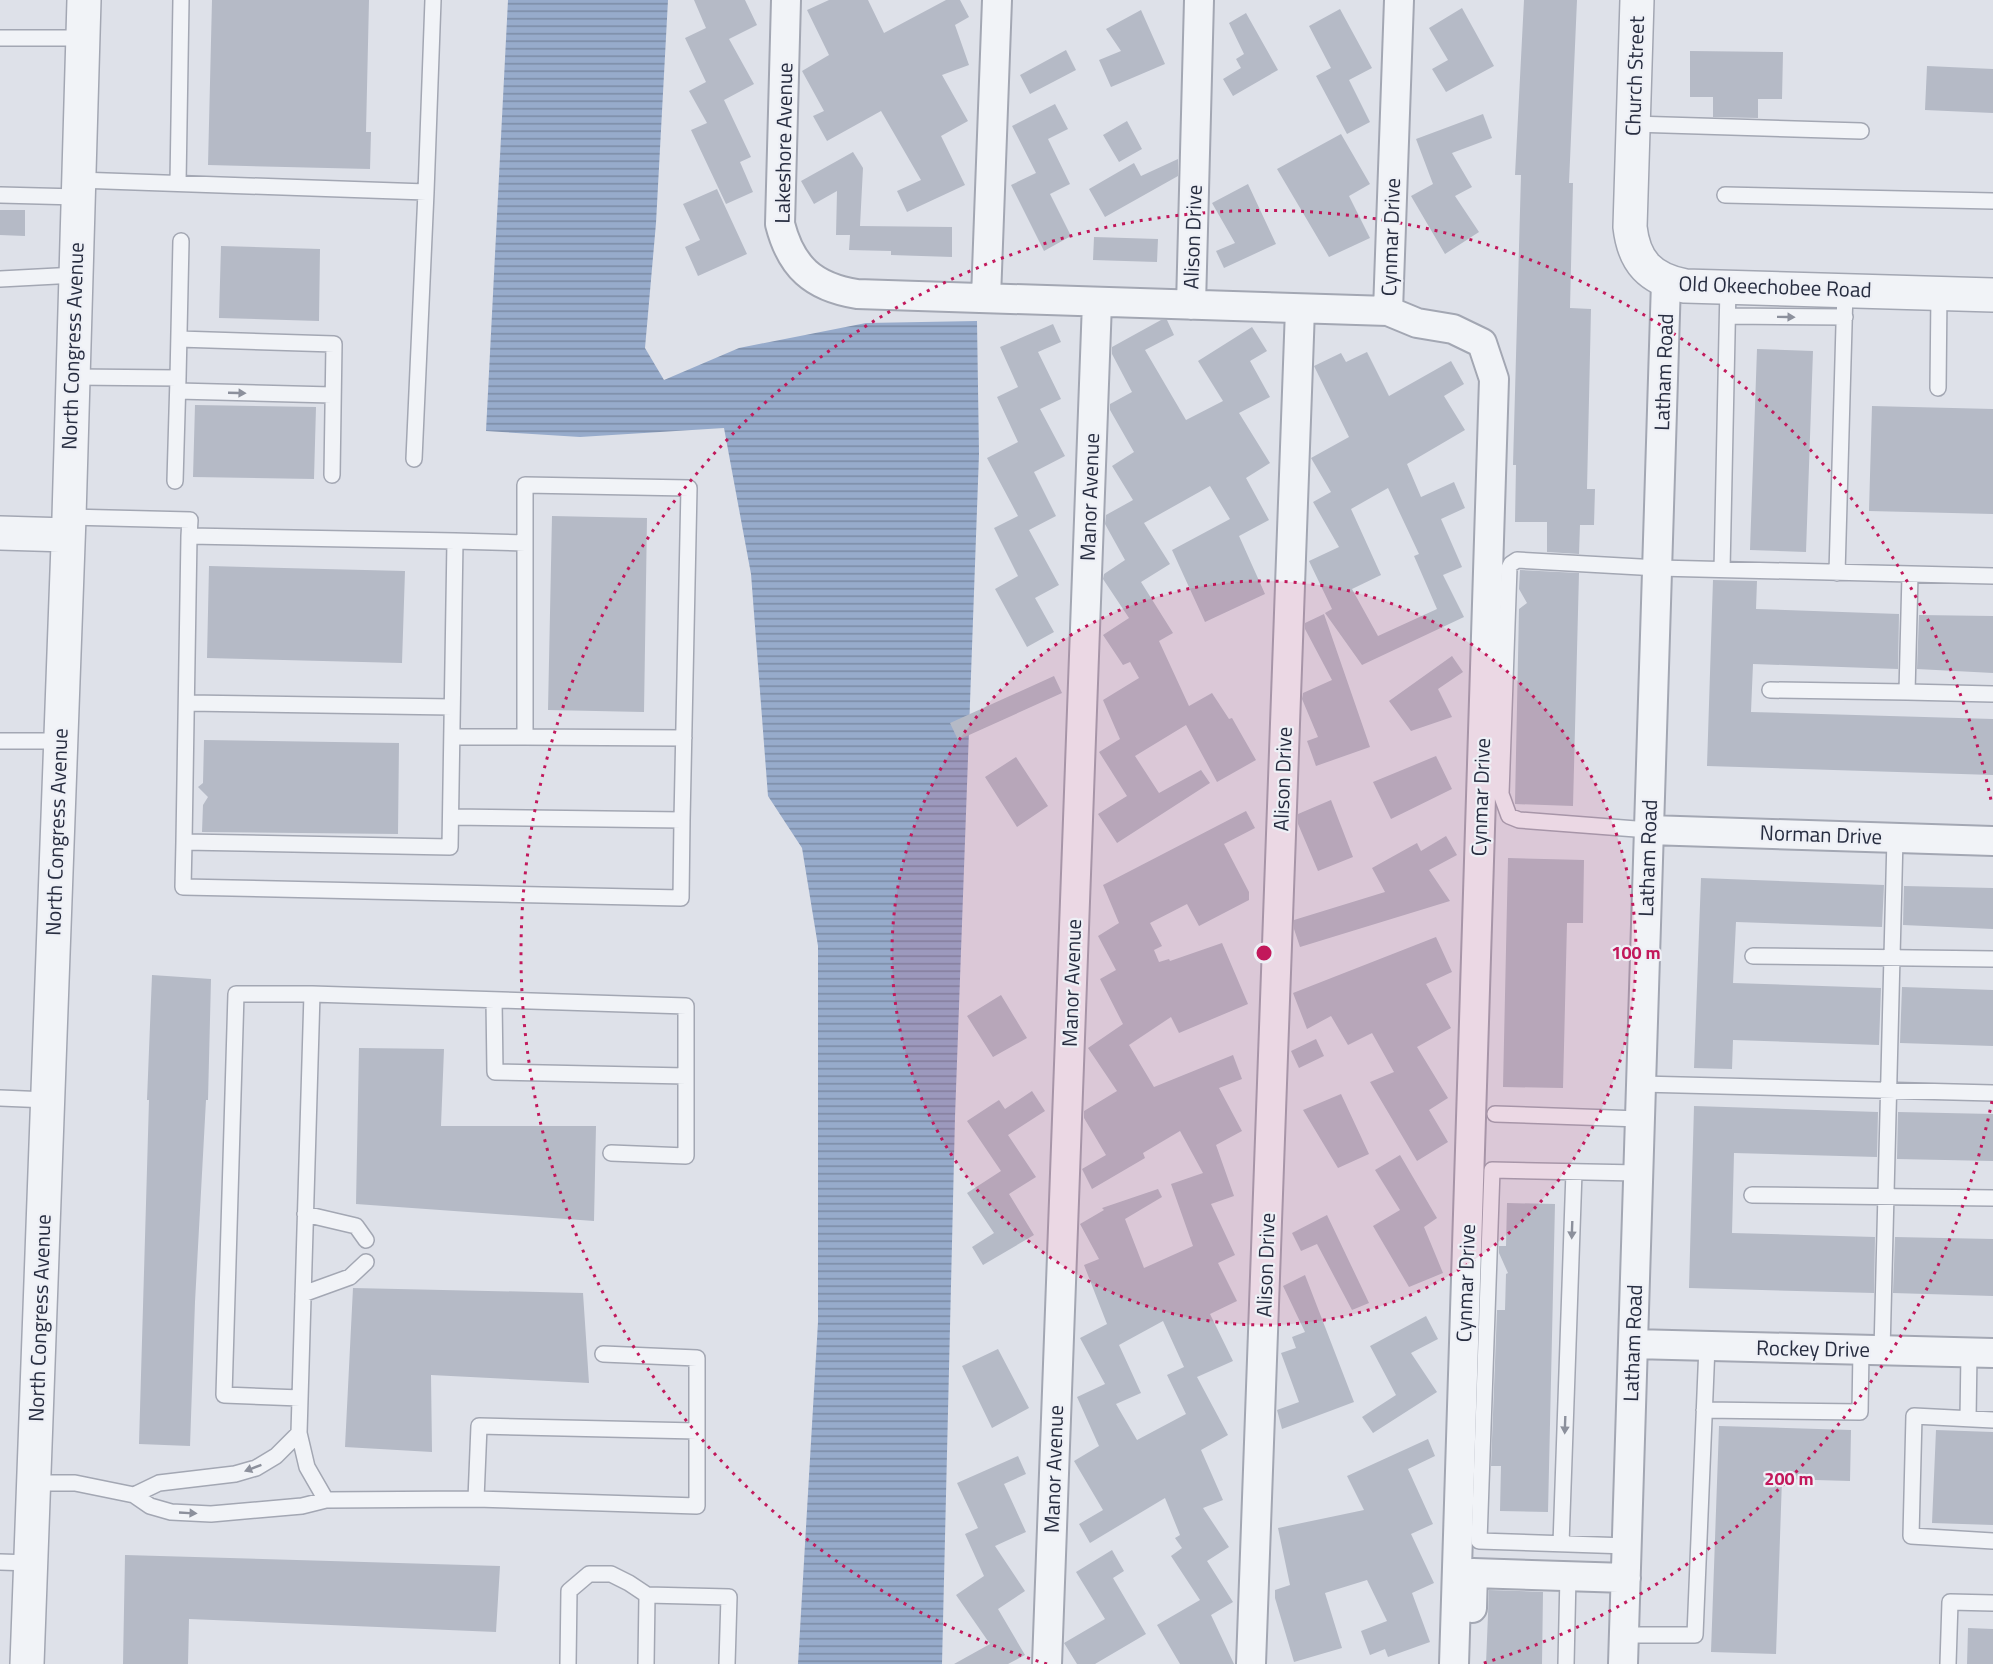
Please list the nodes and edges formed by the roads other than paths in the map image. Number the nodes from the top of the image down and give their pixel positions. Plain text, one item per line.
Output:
1 (84, 0) edge
2 (181, 0) edge
3 (433, 0) edge
4 (786, 0) edge
5 (997, 0) edge
6 (1199, 0) edge
7 (1399, 0) edge
8 (1637, 0) edge
9 (0, 38) edge
10 (83, 38) junction
11 (1861, 131) dead end
12 (1633, 138) junction
13 (178, 183) junction
14 (78, 189) junction
15 (426, 192) junction
16 (0, 195) edge
17 (1725, 195) dead end
18 (1993, 201) edge
19 (181, 241) dead end
20 (76, 275) junction
21 (0, 279) edge
22 (1666, 282) junction
23 (1939, 293) junction
24 (1993, 295) edge
25 (986, 298) junction
26 (1728, 301) junction
27 (1097, 302) junction
28 (1845, 304) junction
29 (1191, 305) junction
30 (1300, 309) junction
31 (1388, 311) junction
32 (179, 339) junction
33 (73, 377) junction
34 (178, 385) junction
35 (1938, 388) dead end
36 (332, 395) junction
37 (414, 459) dead end
38 (332, 475) dead end
39 (175, 481) dead end
40 (68, 526) junction
41 (0, 533) edge
42 (189, 536) junction
43 (455, 541) junction
44 (525, 543) junction
45 (1658, 568) junction
46 (1722, 570) junction
47 (1837, 573) junction
48 (1910, 574) junction
49 (1993, 576) edge
50 (1770, 690) dead end
51 (1906, 692) junction
52 (1993, 694) edge
53 (187, 703) junction
54 (452, 707) junction
55 (452, 737) junction
56 (525, 737) junction
57 (684, 738) junction
58 (0, 741) edge
59 (60, 741) junction
60 (451, 817) junction
61 (682, 820) junction
62 (1649, 830) junction
63 (1895, 838) junction
64 (1993, 841) edge
65 (184, 842) junction
66 (1753, 956) dead end
67 (1892, 959) junction
68 (1993, 959) edge
69 (312, 994) junction
70 (494, 1000) junction
71 (686, 1076) junction
72 (1641, 1084) junction
73 (1889, 1090) junction
74 (1993, 1093) edge
75 (0, 1098) edge
76 (48, 1100) junction
77 (1495, 1114) dead end
78 (1640, 1119) junction
79 (611, 1154) dead end
80 (1574, 1172) junction
81 (1638, 1173) junction
82 (1752, 1195) dead end
83 (1886, 1197) junction
84 (1993, 1198) edge
85 (305, 1214) junction
86 (366, 1240) dead end
87 (366, 1262) dead end
88 (303, 1294) junction
89 (1633, 1344) junction
90 (1707, 1346) junction
91 (1872, 1350) junction
92 (1981, 1353) edge
93 (603, 1354) dead end
94 (300, 1398) junction
95 (1704, 1410) junction
96 (1968, 1419) junction
97 (1993, 1420) edge
98 (697, 1431) junction
99 (299, 1433) junction
100 (33, 1483) junction
101 (134, 1495) junction
102 (476, 1499) junction
103 (326, 1500) junction
104 (1993, 1541) edge
105 (1561, 1544) junction
106 (1627, 1546) junction
107 (15, 1562) edge
108 (1568, 1576) junction
109 (1626, 1578) junction
110 (647, 1595) junction
111 (1993, 1603) edge
112 (1624, 1635) junction
113 (27, 1664) edge
114 (568, 1664) edge
115 (646, 1664) edge
116 (727, 1664) edge
117 (1047, 1664) edge
118 (1251, 1664) edge
119 (1454, 1664) edge
120 (1470, 1664) edge
121 (1566, 1664) edge
122 (1623, 1664) edge
123 (1948, 1664) edge

1 - 10 street, North Congress Avenue
2 - 13 lane
3 - 15 lane
4 - 25 street, Lakeshore Avenue
5 - 25 street
6 - 29 street, Alison Drive
7 - 31 street, Cynmar Drive
8 - 12 street, Church Street
9 - 10 lane
10 - 14 street, North Congress Avenue
11 - 12 lane
12 - 22 street, Old Okeechobee Road
13 - 14 lane
13 - 15 lane
14 - 16 lane
14 - 20 street, North Congress Avenue
15 - 37 lane
17 - 18 lane
19 - 32 lane
20 - 21 lane
20 - 33 street, North Congress Avenue
22 - 26 street, Old Okeechobee Road
22 - 45 street, Latham Road
23 - 24 street, Old Okeechobee Road
23 - 28 street, Old Okeechobee Road
23 - 35 lane
25 - 27 street
26 - 28 street, Old Okeechobee Road
26 - 46 lane
27 - 29 street
27 - 117 street, Manor Avenue
28 - 47 lane
29 - 30 street, Alison Drive
30 - 31 street
30 - 118 street, Alison Drive
31 - 119 street, Cynmar Drive
32 - 34 lane
32 - 36 lane
33 - 34 lane
33 - 40 street, North Congress Avenue
34 -> 36 lane
34 - 39 lane
36 - 38 lane
40 - 41 street
40 - 42 lane
40 - 59 street, North Congress Avenue
42 - 43 lane
42 - 53 lane
43 - 44 lane
43 - 54 lane
44 - 56 lane
44 - 57 lane
45 - 46 lane
45 - 62 street, Latham Road
45 - 62 lane
46 - 47 lane
47 - 48 lane
48 - 49 lane
48 - 51 lane
50 - 51 lane
51 - 52 lane
53 - 54 lane
53 - 65 lane
54 - 55 lane
55 - 56 lane
55 - 60 lane
56 - 57 lane
57 - 61 lane
58 - 59 lane
59 - 76 street, North Congress Avenue
60 - 61 lane
60 - 65 lane
61 - 65 lane
62 - 63 street, Norman Drive
62 - 72 street, Latham Road
63 - 64 street, Norman Drive
63 - 67 lane
66 - 67 lane
67 - 68 lane
67 - 73 lane
69 - 70 lane
69 - 85 lane
69 - 94 lane
70 - 71 lane
70 - 71 lane
71 - 79 lane
72 - 73 lane
72 - 78 street, Latham Road
73 - 74 lane
73 - 83 lane
75 - 76 lane
76 - 100 street, North Congress Avenue
77 - 78 lane
78 - 81 street, Latham Road
80 - 81 lane
80 -> 105 lane
80 - 105 lane
81 - 89 street, Latham Road
82 - 83 lane
83 - 84 lane
83 - 91 lane
85 - 86 lane
85 - 88 lane
87 - 88 lane
88 - 94 lane
89 - 90 street, Rockey Drive
89 - 106 street, Latham Road
90 - 91 street, Rockey Drive
90 - 95 lane
91 - 92 street, Rockey Drive
91 - 95 lane
92 - 96 lane
93 - 98 lane
94 - 99 lane
95 - 112 lane
96 - 97 lane
96 - 104 lane
98 - 102 lane
98 - 102 lane
99 -> 101 lane
99 - 103 lane
100 - 101 lane
100 - 107 street, North Congress Avenue
101 -> 103 lane
102 - 103 lane
105 - 106 lane
106 - 109 street, Latham Road
107 - 113 street, North Congress Avenue
108 - 109 street
108 - 120 street
108 - 121 lane
109 - 112 street, Latham Road
110 - 114 lane
110 - 115 lane
110 - 116 lane
111 - 123 lane
112 - 122 street, Latham Road

